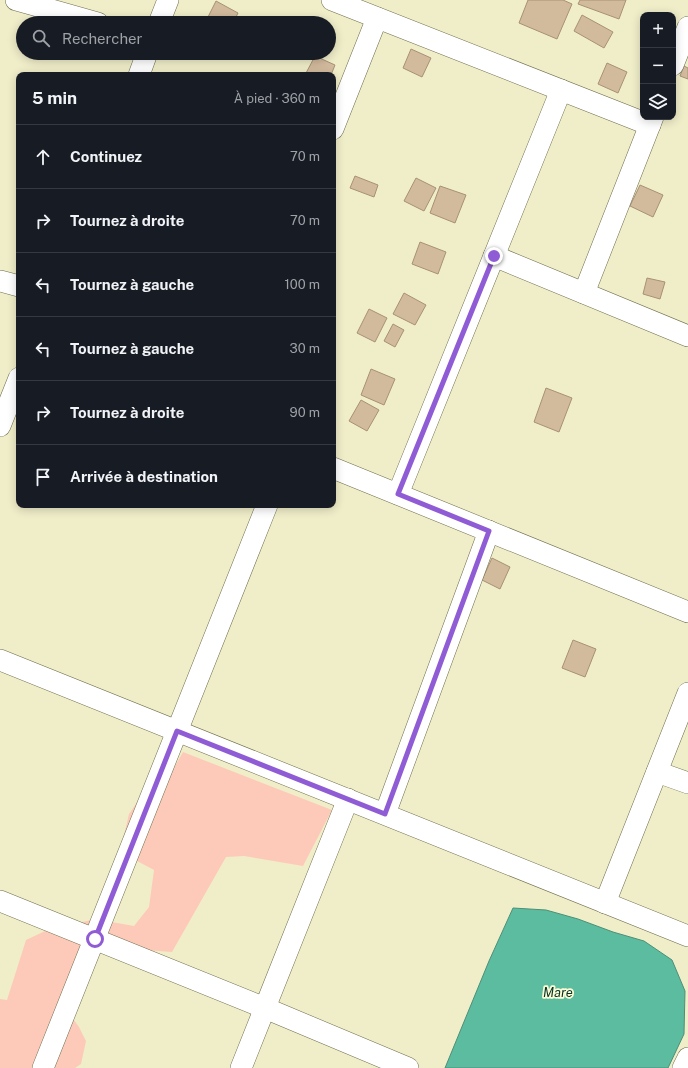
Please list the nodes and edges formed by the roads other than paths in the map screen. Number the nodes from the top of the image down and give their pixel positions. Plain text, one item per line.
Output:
1 (16, 0) edge
2 (168, 0) edge
3 (332, 0) edge
4 (73, 16) edge
5 (162, 16) edge
6 (377, 18) junction
7 (688, 27) edge
8 (676, 57) edge
9 (145, 60) edge
10 (140, 72) edge
11 (561, 90) junction
12 (336, 121) edge
13 (651, 121) edge
14 (494, 256) junction
15 (0, 281) edge
16 (16, 285) edge
17 (584, 293) junction
18 (688, 336) edge
19 (16, 386) edge
20 (0, 426) edge
21 (336, 469) edge
22 (398, 494) junction
23 (266, 508) edge
24 (489, 531) junction
25 (688, 612) edge
26 (0, 660) edge
27 (688, 693) edge
28 (177, 731) junction
29 (657, 772) junction
30 (688, 783) edge
31 (348, 799) junction
32 (385, 814) junction
33 (0, 901) edge
34 (605, 903) junction
35 (688, 936) edge
36 (95, 939) junction
37 (265, 1008) junction
38 (688, 1058) edge
39 (43, 1068) edge
40 (241, 1068) edge
41 (408, 1068) edge
42 (683, 1068) edge

1 - 4 street
2 - 5 street
3 - 6 street
6 - 11 street
6 - 12 street
7 - 8 street
9 - 10 street
11 - 13 street
11 - 14 street
13 - 17 street
14 - 17 street
14 - 22 street
15 - 16 street
17 - 18 street
19 - 20 street
21 - 22 street
22 - 24 street
23 - 28 street
24 - 25 street
24 - 32 street
26 - 28 street
27 - 29 street
28 - 31 street
28 - 36 street
29 - 30 street
29 - 34 street
31 - 32 street
31 - 37 street
32 - 34 street
33 - 36 street
34 - 35 street
36 - 37 street
36 - 39 street
37 - 40 street
37 - 41 street
38 - 42 street

